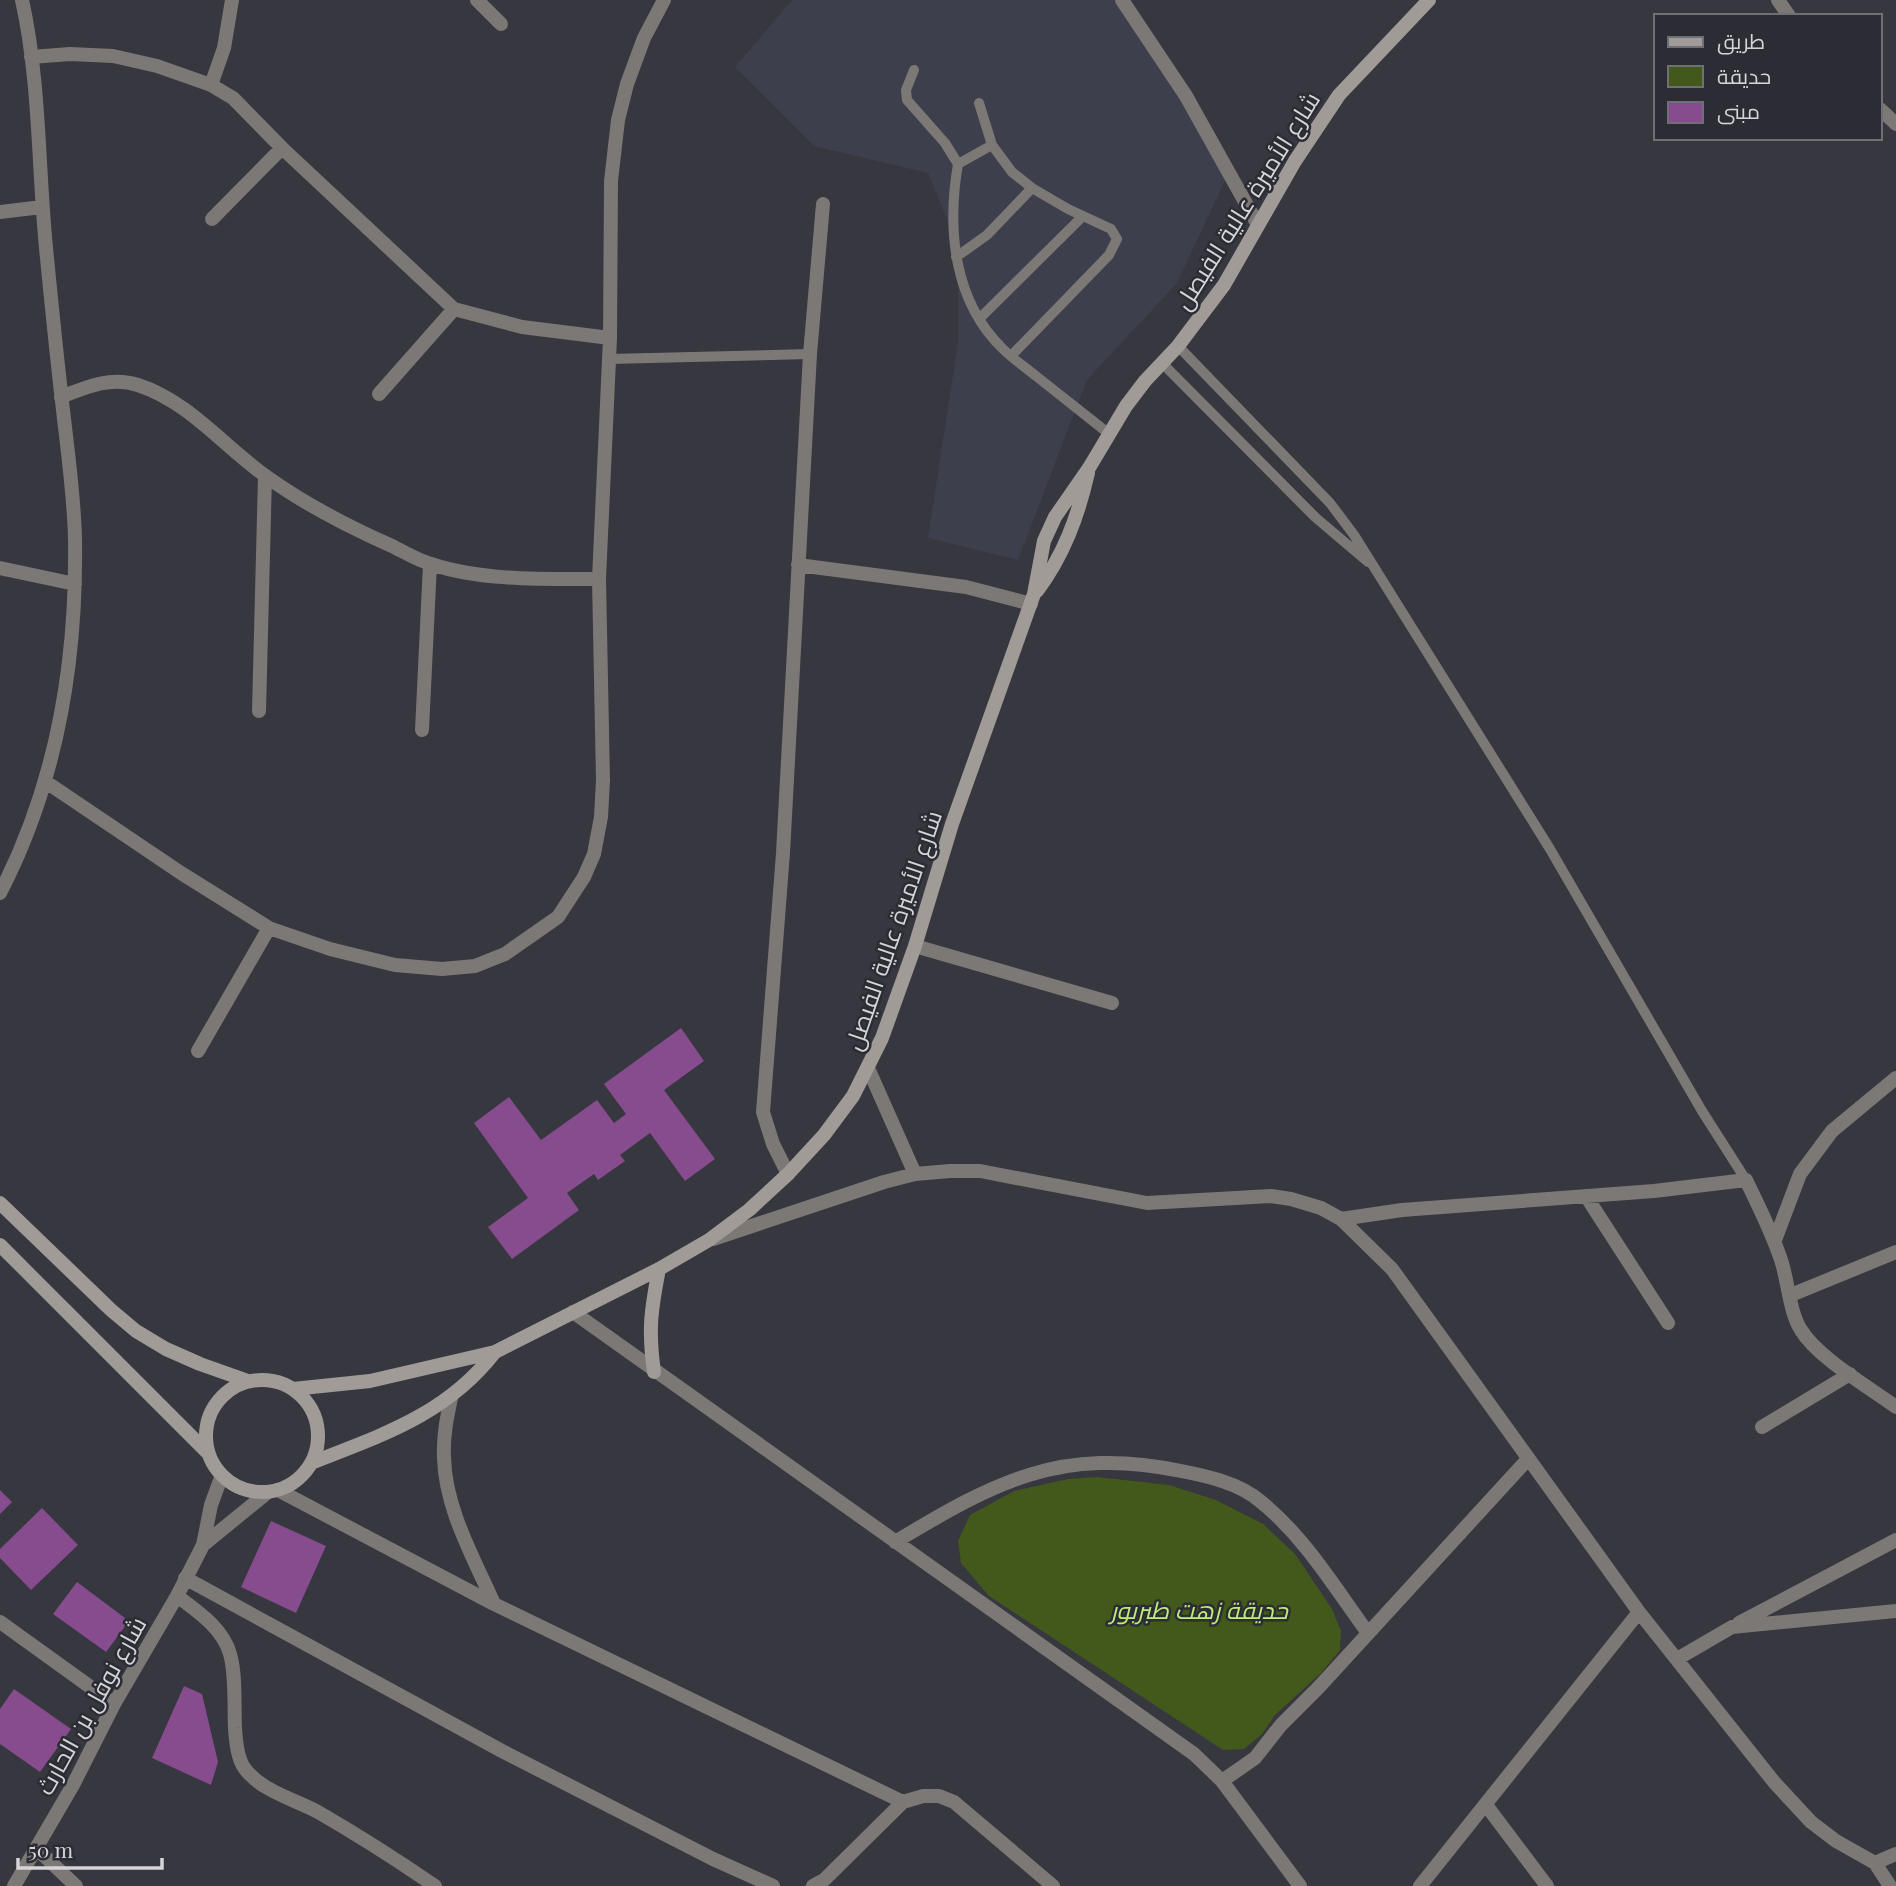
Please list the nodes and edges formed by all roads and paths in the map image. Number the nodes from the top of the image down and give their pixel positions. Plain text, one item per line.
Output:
1 (22, 0) edge
2 (232, 0) edge
3 (477, 0) edge
4 (664, 0) edge
5 (1122, 0) edge
6 (1429, 0) edge
7 (501, 24) dead end
8 (31, 57) junction
9 (914, 71) dead end
10 (211, 85) junction
11 (979, 103) dead end
12 (1882, 111) edge
13 (1896, 124) edge
14 (992, 145) junction
15 (282, 148) junction
16 (958, 164) junction
17 (1032, 188) junction
18 (823, 204) dead end
19 (42, 207) junction
20 (0, 212) edge
21 (1083, 216) junction
22 (212, 219) dead end
23 (1258, 225) junction
24 (956, 257) junction
25 (454, 309) junction
26 (979, 319) junction
27 (610, 338) junction
28 (1178, 345) junction
29 (810, 354) junction
30 (1011, 356) junction
31 (608, 359) junction
32 (1162, 363) junction
33 (379, 394) dead end
34 (61, 397) junction
35 (1108, 433) junction
36 (1089, 468) junction
37 (265, 476) junction
38 (430, 564) junction
39 (798, 565) junction
40 (0, 568) edge
41 (1376, 568) junction
42 (599, 579) junction
43 (75, 584) junction
44 (1032, 599) junction
45 (259, 710) dead end
46 (422, 730) dead end
47 (47, 782) junction
48 (0, 893) edge
49 (269, 928) junction
50 (915, 946) junction
51 (1112, 1003) dead end
52 (198, 1051) dead end
53 (868, 1068) junction
54 (1896, 1078) edge
55 (788, 1174) junction
56 (915, 1174) junction
57 (1746, 1180) junction
58 (1586, 1196) junction
59 (0, 1203) edge
60 (1340, 1219) junction
61 (709, 1240) junction
62 (1775, 1240) junction
63 (0, 1245) edge
64 (1896, 1252) edge
65 (659, 1269) junction
66 (1791, 1295) junction
67 (573, 1312) junction
68 (1668, 1323) dead end
69 (495, 1352) junction
70 (654, 1372) junction
71 (1850, 1374) junction
72 (248, 1381) junction
73 (293, 1389) junction
74 (451, 1398) junction
75 (1896, 1407) edge
76 (1762, 1427) dead end
77 (208, 1453) junction
78 (1528, 1459) junction
79 (311, 1463) junction
80 (222, 1475) junction
81 (273, 1491) junction
82 (1896, 1540) edge
83 (895, 1542) junction
84 (203, 1545) junction
85 (185, 1578) junction
86 (177, 1595) junction
87 (494, 1604) junction
88 (1896, 1611) edge
89 (1639, 1612) junction
90 (0, 1622) edge
91 (1732, 1627) junction
92 (1368, 1633) junction
93 (1677, 1658) junction
94 (114, 1704) junction
95 (1222, 1781) junction
96 (903, 1802) junction
97 (1486, 1805) junction
98 (37, 1849) junction
99 (1896, 1854) edge
100 (1875, 1863) junction
101 (14, 1886) edge
102 (76, 1886) edge
103 (435, 1886) edge
104 (773, 1886) edge
105 (813, 1886) edge
106 (1053, 1886) edge
107 (1300, 1886) edge
108 (1420, 1886) edge
109 (1547, 1886) edge
110 (1890, 1886) edge

1 - 8 street
2 - 10 street
3 - 7 street
4 - 27 street
5 - 23 street
6 - 23 street, شارع الأميرة عالية الفيصل
8 - 10 street
8 - 19 street
9 - 16 lane
10 - 15 street
11 - 14 lane
12 - 13 street
14 - 16 lane
14 - 17 lane
15 - 22 street
15 - 25 street
16 - 24 lane
17 - 21 lane
17 - 24 lane
18 - 29 street
19 - 20 street
19 - 34 street
21 - 26 lane
21 - 30 lane
23 - 28 street, شارع الأميرة عالية الفيصل
24 - 26 lane
25 - 27 street
25 - 33 street
26 - 30 lane
27 - 31 street
28 - 32 street, شارع الأميرة عالية الفيصل
28 - 41 lane
29 - 31 lane
29 - 39 street
30 - 35 lane
31 - 42 street
32 - 35 street, شارع الأميرة عالية الفيصل
32 - 41 lane
34 - 37 street
34 - 43 street
35 - 36 street, شارع الأميرة عالية الفيصل
36 - 44 street, شارع الأميرة عالية الفيصل
36 - 44 street, شارع الأميرة عالية الفيصل
37 - 38 street
37 - 45 street
38 - 42 street
38 - 46 street
39 - 44 street
39 - 55 street
40 - 43 street
41 - 57 lane
42 - 49 street
43 - 47 street
44 - 50 street, شارع الأميرة عالية الفيصل
47 - 48 street
47 - 49 street
49 - 52 street
50 - 51 street
50 - 53 street, شارع الأميرة عالية الفيصل
53 - 55 street, شارع الأميرة عالية الفيصل
53 - 56 street
54 - 62 street
55 - 61 street, شارع الأميرة عالية الفيصل
56 - 60 street
56 - 61 street
57 - 58 street
57 - 62 street
58 - 60 street
58 - 68 street
59 - 72 street
60 - 78 street
61 - 65 street, شارع الأميرة عالية الفيصل
62 - 66 street
63 - 77 street
64 - 66 street
65 - 67 street, شارع الأميرة عالية الفيصل
65 - 70 street
66 - 71 street
67 - 69 street, شارع الأميرة عالية الفيصل
67 - 70 street
69 - 73 street, شارع الأميرة عالية الفيصل
69 - 74 street, شارع الأميرة عالية الفيصل
70 - 83 street
71 - 75 street
71 - 76 street
72 - 73 street
72 - 77 street
73 - 79 street
74 - 79 street, شارع الأميرة عالية الفيصل
74 - 87 street
77 - 80 street
78 - 89 street
78 - 92 street
79 - 81 street
80 - 81 street
80 - 84 street, شارع نوفل بن الحارث
81 - 84 street, شارع نوفل بن الحارث
81 - 87 street
82 - 91 street
83 - 92 street
83 - 95 street
84 - 85 street, شارع نوفل بن الحارث
85 - 86 street, شارع نوفل بن الحارث
85 - 104 street
86 - 94 street, شارع نوفل بن الحارث
86 - 103 street
87 - 96 street
88 - 91 street
89 - 93 street
89 - 97 street
90 - 94 street
91 - 93 street
92 - 95 street
93 - 100 street
94 - 98 street, شارع نوفل بن الحارث
95 - 107 street
96 - 105 street
96 - 106 street
97 - 108 street
97 - 109 street
98 - 101 street, شارع نوفل بن الحارث
98 - 102 street
99 - 100 street
100 - 110 street

